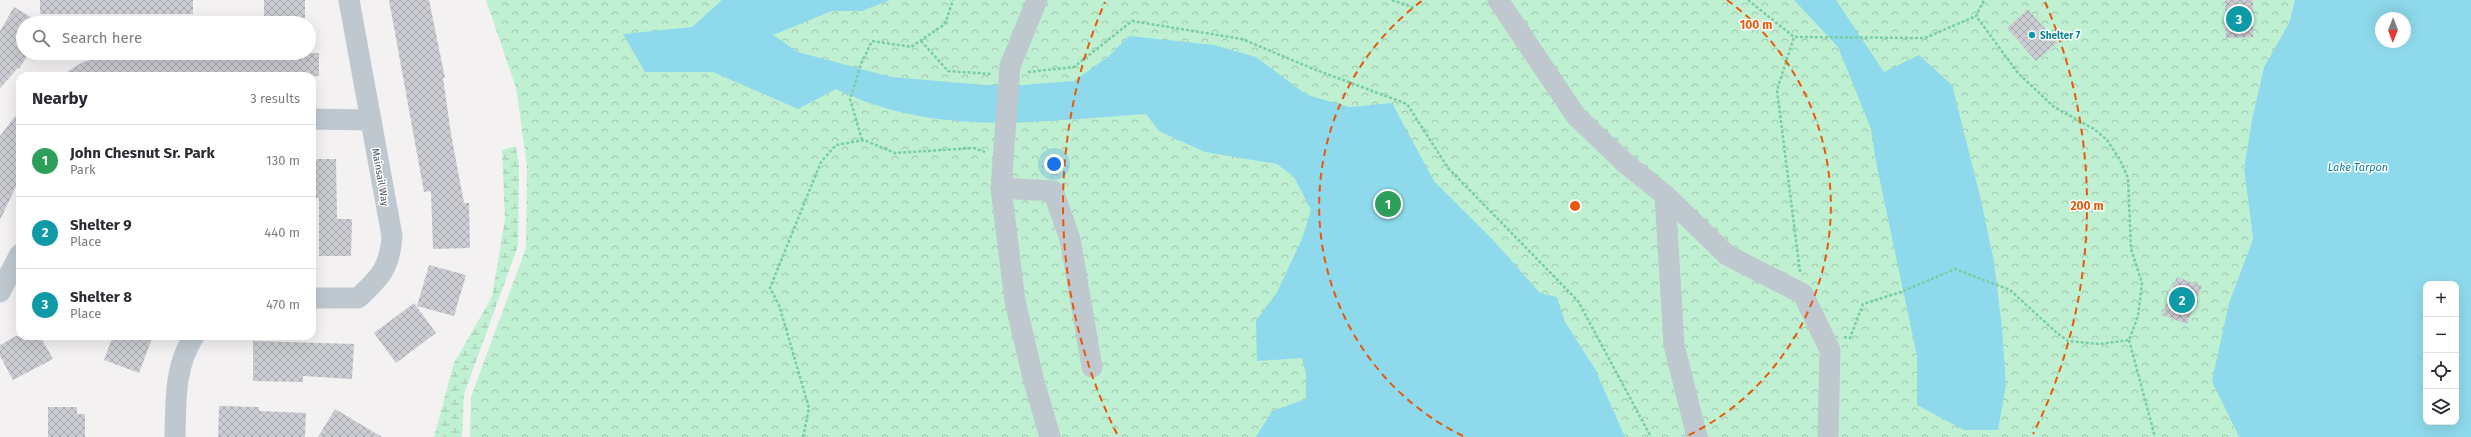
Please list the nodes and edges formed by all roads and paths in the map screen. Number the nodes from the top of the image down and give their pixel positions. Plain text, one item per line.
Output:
1 (349, 0) edge
2 (953, 0) edge
3 (1037, 0) edge
4 (1392, 0) edge
5 (1498, 0) edge
6 (1748, 0) edge
7 (1984, 0) edge
8 (1415, 8) dead end
9 (1976, 16) junction
10 (1794, 37) junction
11 (921, 41) junction
12 (1009, 77) junction
13 (316, 119) edge
14 (371, 120) junction
15 (862, 140) junction
16 (1002, 178) junction
17 (1665, 195) junction
18 (16, 262) edge
19 (0, 292) edge
20 (1803, 294) junction
21 (316, 298) edge
22 (191, 340) edge
23 (2129, 340) junction
24 (1827, 344) junction
25 (1092, 367) dead end
26 (175, 437) edge
27 (803, 437) edge
28 (1050, 437) edge
29 (1651, 437) edge
30 (1697, 437) edge
31 (1828, 437) edge
32 (2155, 437) edge

1 - 14 street, Mainsail Way
2 - 11 path
3 - 12 street
4 - 8 path
5 - 17 street
6 - 10 path
7 - 9 path
9 - 10 path
9 - 23 path
10 - 20 path
11 - 12 path
11 - 15 path
12 - 16 street
12 - 29 path
13 - 14 street
14 - 21 street, Mainsail Way
15 - 16 path
15 - 27 path
16 - 25 street
16 - 28 street
17 - 20 street
17 - 30 street
18 - 19 street
20 - 24 street
22 - 26 street
23 - 24 path
23 - 32 path
24 - 31 street

